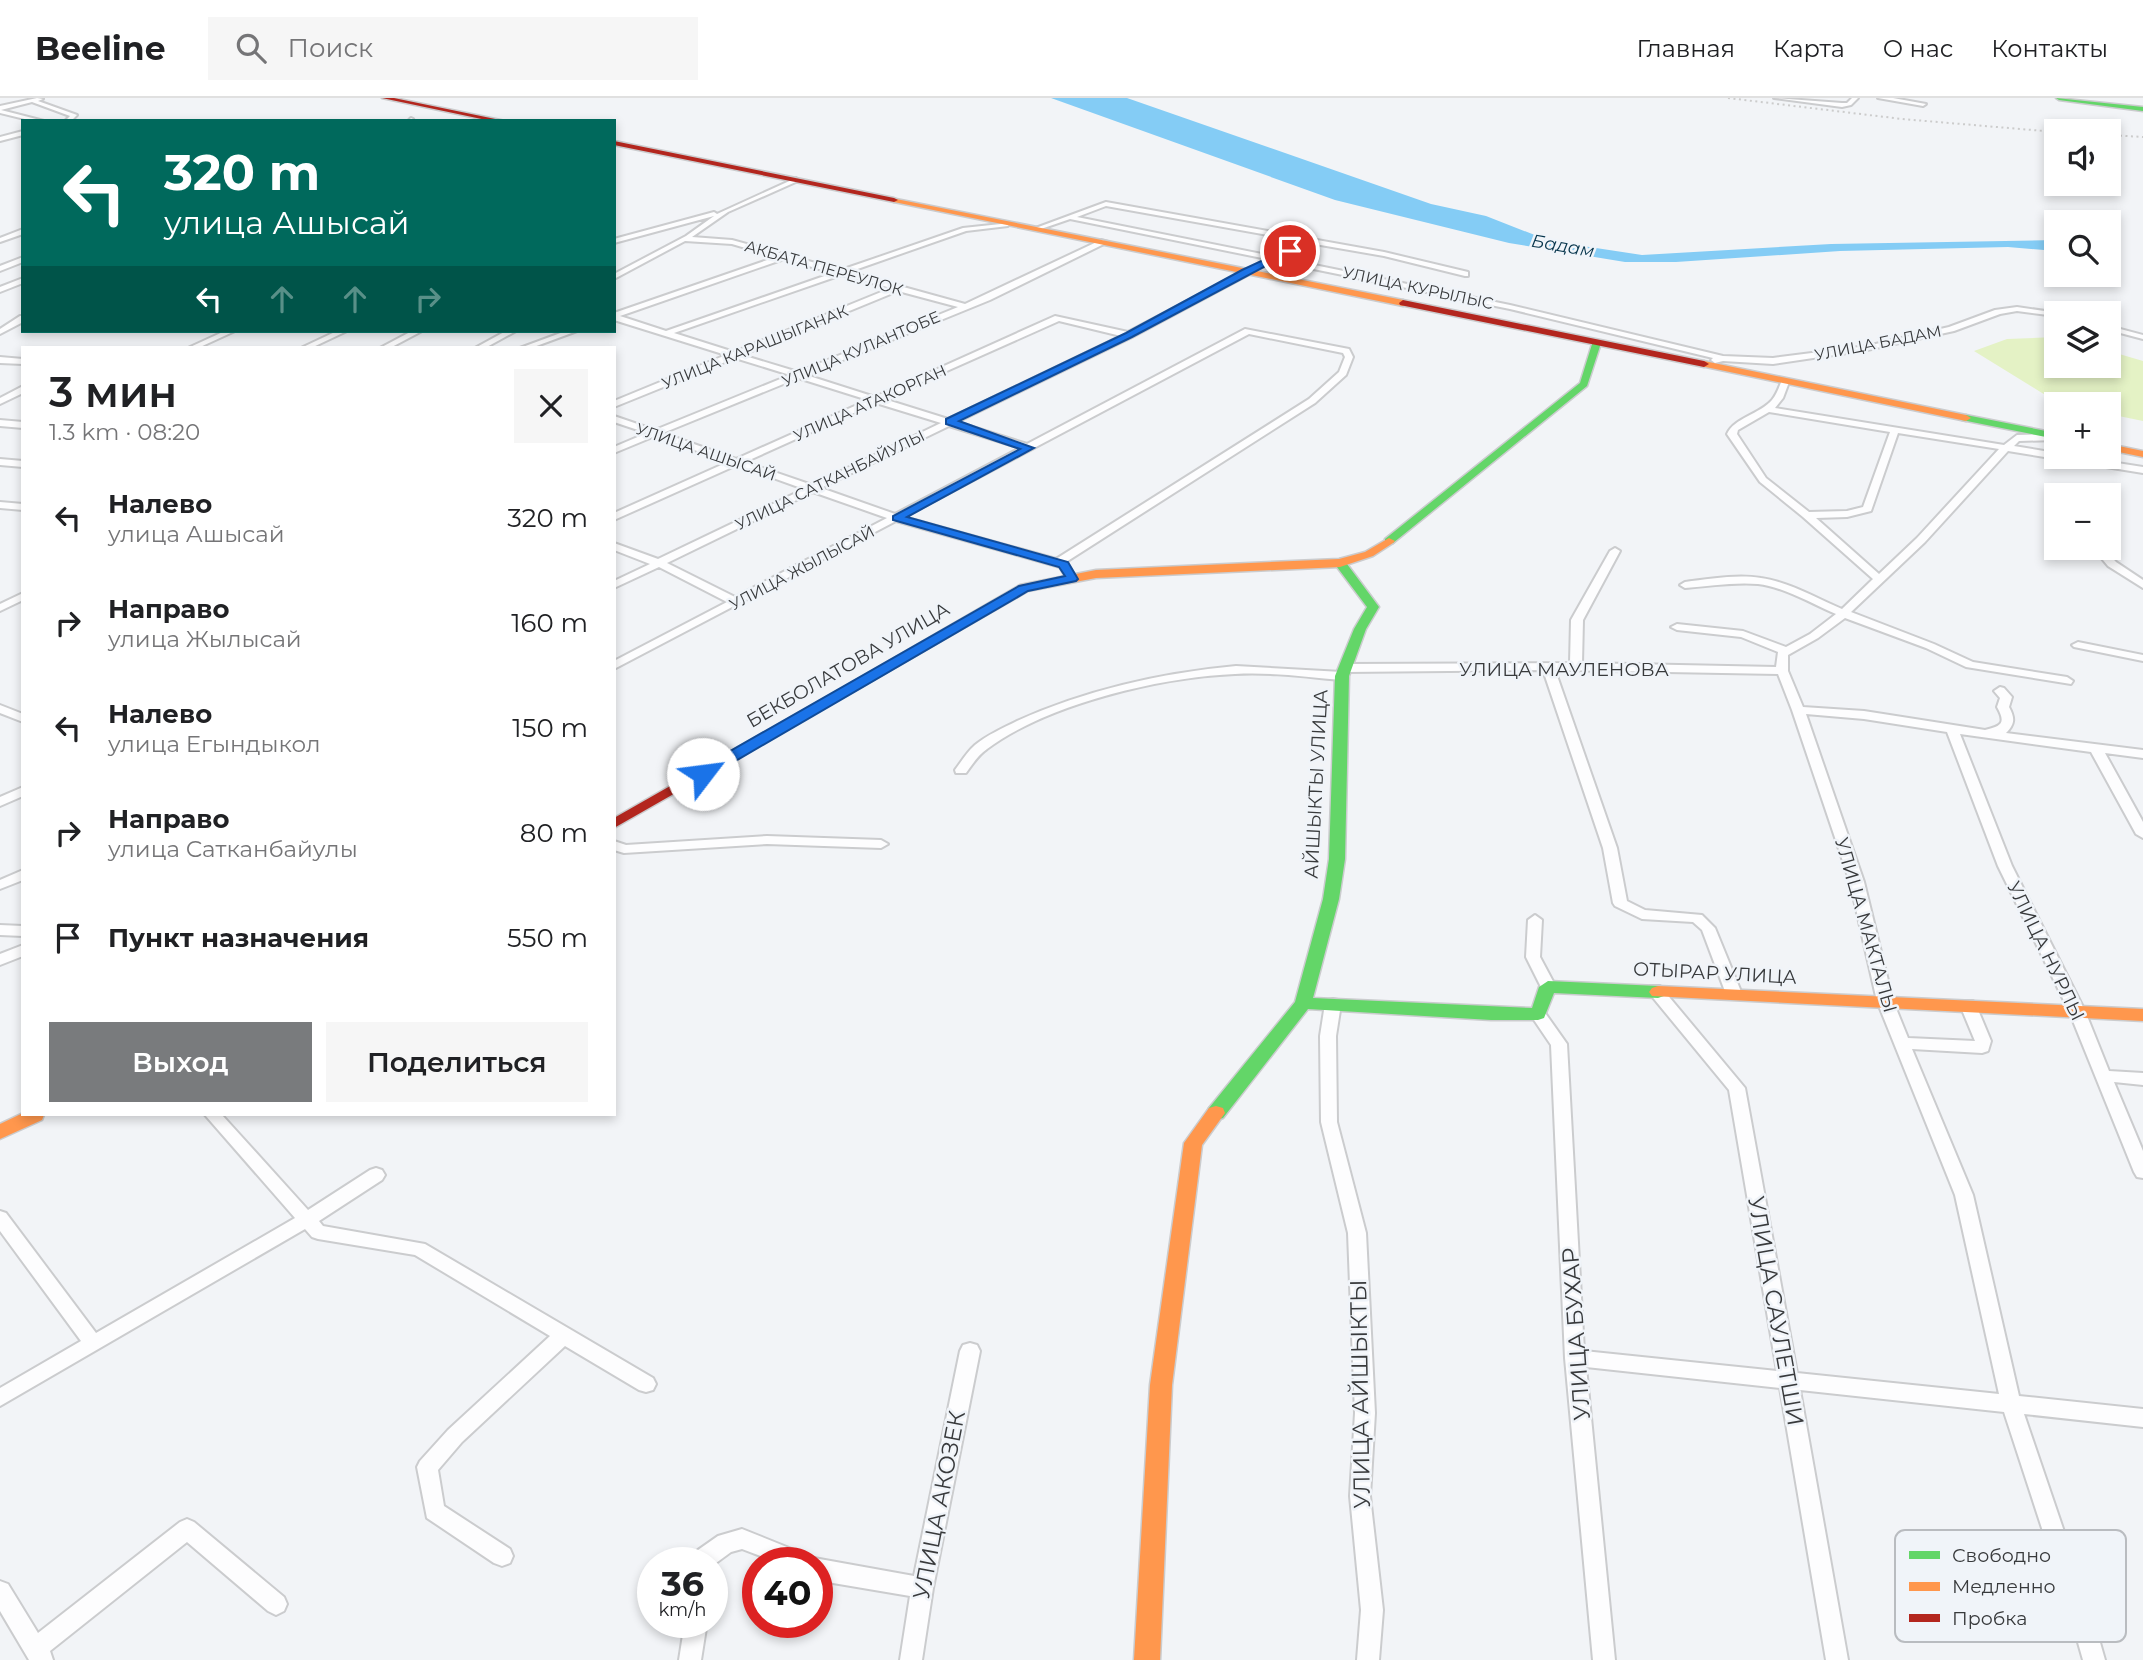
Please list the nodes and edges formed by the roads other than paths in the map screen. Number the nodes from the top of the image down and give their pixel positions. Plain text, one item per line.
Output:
1 (47, 98) edge
2 (385, 98) edge
3 (1777, 98) edge
4 (1855, 98) edge
5 (1881, 98) edge
6 (2059, 98) edge
7 (33, 101) junction
8 (1923, 104) dead end
9 (0, 109) edge
10 (2143, 109) edge
11 (34, 119) edge
12 (72, 119) edge
13 (492, 119) edge
14 (21, 134) edge
15 (0, 139) edge
16 (616, 143) edge
17 (796, 180) junction
18 (726, 211) junction
19 (1069, 217) junction
20 (1008, 223) junction
21 (1036, 229) junction
22 (21, 232) edge
23 (684, 239) junction
24 (0, 240) edge
25 (616, 240) edge
26 (1307, 241) junction
27 (1104, 242) junction
28 (782, 257) junction
29 (21, 260) edge
30 (1273, 260) junction
31 (0, 269) edge
32 (1245, 272) junction
33 (838, 273) junction
34 (1465, 274) dead end
35 (616, 275) edge
36 (21, 281) edge
37 (896, 289) junction
38 (0, 290) edge
39 (962, 306) junction
40 (1510, 307) junction
41 (2044, 312) edge
42 (616, 315) edge
43 (616, 317) edge
44 (21, 319) edge
45 (1488, 321) junction
46 (2121, 331) edge
47 (0, 332) edge
48 (226, 333) edge
49 (339, 333) edge
50 (414, 333) edge
51 (508, 333) edge
52 (567, 333) edge
53 (665, 334) junction
54 (1129, 335) junction
55 (2143, 337) edge
56 (1595, 343) junction
57 (197, 346) edge
58 (309, 346) edge
59 (389, 346) edge
60 (483, 346) edge
61 (530, 346) edge
62 (735, 355) junction
63 (1723, 358) junction
64 (0, 360) edge
65 (21, 362) edge
66 (1696, 364) junction
67 (801, 375) junction
68 (1785, 382) junction
69 (21, 390) edge
70 (877, 400) junction
71 (0, 401) edge
72 (616, 403) edge
73 (1767, 409) junction
74 (616, 420) edge
75 (950, 421) junction
76 (0, 423) edge
77 (21, 425) edge
78 (1894, 432) junction
79 (654, 433) junction
80 (2044, 434) edge
81 (2044, 437) edge
82 (1028, 448) junction
83 (616, 449) edge
84 (2121, 449) edge
85 (2004, 450) junction
86 (2143, 454) edge
87 (0, 462) edge
88 (737, 462) junction
89 (21, 464) edge
90 (2143, 470) edge
91 (811, 489) junction
92 (0, 505) edge
93 (21, 506) edge
94 (1807, 515) junction
95 (616, 516) edge
96 (897, 518) junction
97 (616, 547) edge
98 (1615, 551) dead end
99 (2108, 560) edge
100 (658, 563) junction
101 (1057, 563) junction
102 (1340, 563) junction
103 (1878, 578) junction
104 (1072, 579) junction
105 (616, 583) edge
106 (1685, 585) dead end
107 (2143, 585) edge
108 (14, 601) edge
109 (736, 602) junction
110 (0, 608) edge
111 (1843, 614) junction
112 (1677, 627) dead end
113 (2078, 645) dead end
114 (1786, 651) junction
115 (2143, 657) edge
116 (616, 665) edge
117 (1576, 666) junction
118 (1548, 667) junction
119 (1782, 671) junction
120 (1344, 672) junction
121 (2067, 681) dead end
122 (2000, 691) dead end
123 (0, 709) edge
124 (1798, 710) junction
125 (21, 715) edge
126 (0, 720) edge
127 (1952, 729) junction
128 (1985, 734) junction
129 (2096, 749) junction
130 (2143, 754) edge
131 (961, 770) dead end
132 (21, 792) edge
133 (0, 802) edge
134 (616, 823) edge
135 (2143, 834) edge
136 (881, 844) dead end
137 (616, 846) edge
138 (21, 875) edge
139 (0, 885) edge
140 (1535, 920) dead end
141 (0, 930) edge
142 (21, 931) edge
143 (21, 951) edge
144 (0, 960) edge
145 (1548, 987) junction
146 (1655, 990) junction
147 (1734, 994) junction
148 (1885, 1001) junction
149 (1303, 1003) junction
150 (1333, 1004) junction
151 (1968, 1005) junction
152 (2077, 1011) junction
153 (1538, 1014) junction
154 (2143, 1015) edge
155 (1902, 1043) junction
156 (2105, 1076) junction
157 (2143, 1079) edge
158 (33, 1116) edge
159 (214, 1116) edge
160 (0, 1132) edge
161 (2143, 1172) edge
162 (376, 1175) dead end
163 (0, 1218) edge
164 (306, 1220) junction
165 (564, 1335) junction
166 (93, 1343) junction
167 (970, 1351) dead end
168 (1576, 1358) junction
169 (1788, 1380) junction
170 (646, 1384) dead end
171 (0, 1398) edge
172 (2011, 1404) junction
173 (2143, 1418) edge
174 (2053, 1530) edge
175 (720, 1547) edge
176 (763, 1547) edge
177 (502, 1556) dead end
178 (833, 1573) edge
179 (922, 1588) junction
180 (0, 1591) edge
181 (276, 1604) dead end
182 (693, 1638) edge
183 (2089, 1642) edge
184 (38, 1654) edge
185 (690, 1660) edge
186 (911, 1660) edge
187 (1147, 1660) edge
188 (1368, 1660) edge
189 (1604, 1660) edge
190 (1837, 1660) edge
191 (2094, 1660) edge

1 - 7 street
2 - 13 main road
3 - 4 street
5 - 8 street
6 - 10 main road
7 - 9 street
7 - 12 street
9 - 11 street
14 - 15 street
16 - 17 main road
17 - 18 street
17 - 20 main road
18 - 23 street
18 - 25 street
19 - 21 street
19 - 26 street
19 - 30 street, УЛИЦА КУРЫЛЫС
20 - 21 main road
20 - 33 street
21 - 27 main road
22 - 24 street
23 - 28 street, АКБАТА ПЕРЕУЛОК
23 - 35 street
26 - 30 street, УЛИЦА САТКАНБАЙУЛЫ
26 - 34 street
27 - 32 main road
27 - 39 street, УЛИЦА КУЛАНТОБЕ
28 - 33 street, АКБАТА ПЕРЕУЛОК
28 - 42 street
29 - 31 street
30 - 32 street, УЛИЦА САТКАНБАЙУЛЫ
30 - 40 street, УЛИЦА КУРЫЛЫС
32 - 45 main road
32 - 54 street, УЛИЦА САТКАНБАЙУЛЫ
33 - 37 street, АКБАТА ПЕРЕУЛОК
33 - 53 street
36 - 38 street
37 - 39 street, АКБАТА ПЕРЕУЛОК
37 - 62 street, УЛИЦА КАРАШЫГАНАК
39 - 67 street, УЛИЦА КУЛАНТОБЕ
40 - 45 street
40 - 63 street, УЛИЦА КУРЫЛЫС
41 - 63 street, УЛИЦА БАДАМ
43 - 53 street
44 - 47 street
45 - 56 main road
46 - 55 street
48 - 57 street
49 - 58 street
50 - 59 street
51 - 60 street
52 - 61 street
53 - 62 street
54 - 70 street, УЛИЦА АТАКОРГАН
54 - 75 street, УЛИЦА САТКАНБАЙУЛЫ
56 - 66 main road
56 - 102 main road
62 - 67 street
62 - 72 street, УЛИЦА КАРАШЫГАНАК
63 - 66 street, УЛИЦА БАДАМ
64 - 65 street
66 - 68 main road
67 - 70 street
67 - 79 street, УЛИЦА КУЛАНТОБЕ
68 - 73 street
68 - 80 main road
69 - 71 street
70 - 75 street
70 - 88 street, УЛИЦА АТАКОРГАН
73 - 78 street
73 - 94 street
74 - 79 street, УЛИЦА АШЫСАЙ
75 - 82 street
75 - 91 street, УЛИЦА САТКАНБАЙУЛЫ
76 - 77 street
78 - 85 street
78 - 94 street
79 - 83 street, УЛИЦА КУЛАНТОБЕ
79 - 88 street, УЛИЦА АШЫСАЙ
81 - 85 street
82 - 96 street, УЛИЦА ЖЫЛЫСАЙ
82 - 101 street, УЛИЦА ЖЫЛЫСАЙ
84 - 86 main road
85 - 90 street
85 - 103 street
87 - 89 street
88 - 91 street, УЛИЦА АШЫСАЙ
88 - 95 street, УЛИЦА АТАКОРГАН
91 - 96 street, УЛИЦА АШЫСАЙ
91 - 100 street, УЛИЦА САТКАНБАЙУЛЫ
92 - 93 street
94 - 103 street
96 - 101 street, УЛИЦА АШЫСАЙ
96 - 109 street, УЛИЦА ЖЫЛЫСАЙ
97 - 100 street
98 - 117 street
99 - 107 street
100 - 105 street, УЛИЦА САТКАНБАЙУЛЫ
100 - 109 street
101 - 104 street
102 - 104 main road
102 - 120 main road, АЙШЫКТЫ УЛИЦА
103 - 111 street
104 - 134 main road, БЕКБОЛАТОВА УЛИЦА
106 - 111 street
108 - 110 street
109 - 116 street, УЛИЦА ЖЫЛЫСАЙ
111 - 114 street
111 - 121 street
112 - 114 street
113 - 115 street
114 - 119 street
117 - 118 street, УЛИЦА МАУЛЕНОВА
117 - 119 street, УЛИЦА МАУЛЕНОВА
118 - 120 street, УЛИЦА МАУЛЕНОВА
118 - 147 street
119 - 124 street, УЛИЦА МАКТАЛЫ
120 - 131 street, УЛИЦА МАУЛЕНОВА
120 - 149 main road, АЙШЫКТЫ УЛИЦА
122 - 128 street
123 - 125 street
124 - 127 street
124 - 148 street, УЛИЦА МАКТАЛЫ
125 - 126 street
127 - 128 street
127 - 152 street, УЛИЦА НУРЛЫ
128 - 129 street
129 - 130 street
129 - 135 street
132 - 133 street
136 - 137 street
138 - 139 street
140 - 145 street
141 - 142 street
143 - 144 street
145 - 146 main road, ОТЫРАР УЛИЦА
145 - 153 main road
146 - 147 main road, ОТЫРАР УЛИЦА
146 - 169 street, УЛИЦА САУЛЕТШИ
147 - 148 main road, ОТЫРАР УЛИЦА
148 - 151 main road, ОТЫРАР УЛИЦА
148 - 155 street, УЛИЦА МАКТАЛЫ
149 - 150 main road
149 - 187 main road
150 - 153 main road
150 - 188 street, УЛИЦА АЙШЫКТЫ
151 - 152 main road, ОТЫРАР УЛИЦА
151 - 155 street
152 - 154 main road, ОТЫРАР УЛИЦА
152 - 156 street, УЛИЦА НУРЛЫ
153 - 168 street, УЛИЦА БУХАР
155 - 172 street, УЛИЦА МАКТАЛЫ
156 - 157 street
156 - 161 street, УЛИЦА НУРЛЫ
158 - 160 main road
159 - 164 street
162 - 164 street
163 - 166 street
164 - 165 street
164 - 166 street
165 - 170 street
165 - 177 street
166 - 171 street
167 - 179 street, УЛИЦА АКОЗЕК
168 - 169 street
168 - 189 street, УЛИЦА БУХАР
169 - 172 street
169 - 190 street, УЛИЦА САУЛЕТШИ
172 - 173 street
172 - 174 street, УЛИЦА МАКТАЛЫ
175 - 176 street
178 - 179 street
179 - 186 street, УЛИЦА АКОЗЕК
180 - 184 street
181 - 184 street
182 - 185 street
183 - 191 street, УЛИЦА МАКТАЛЫ

